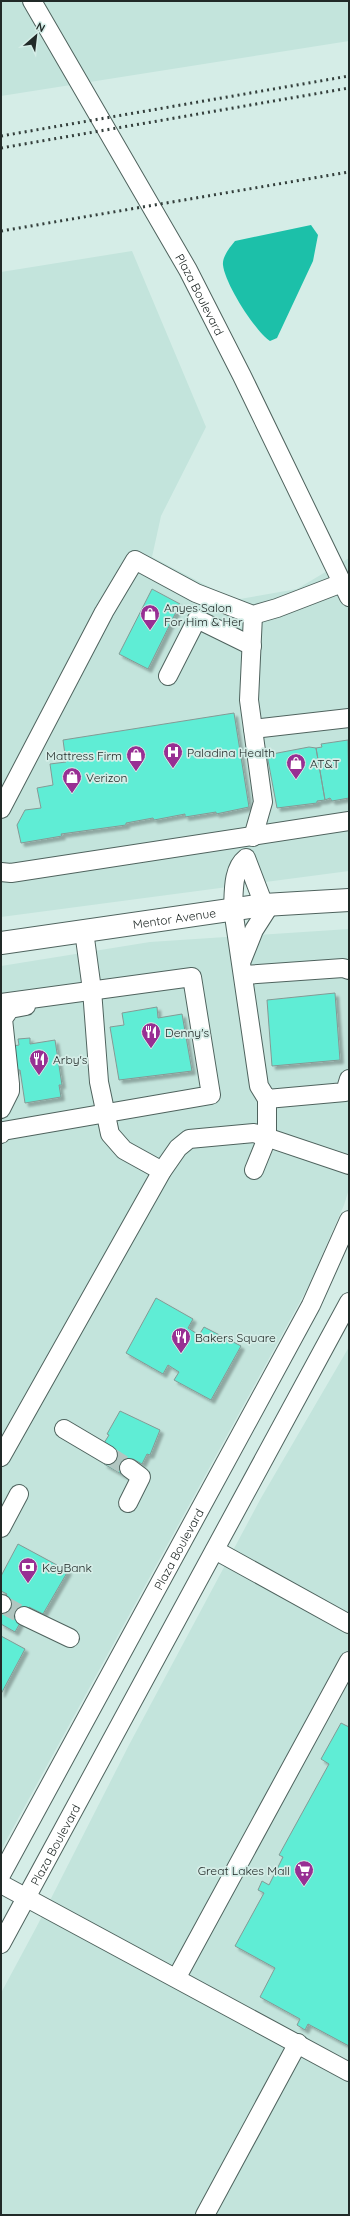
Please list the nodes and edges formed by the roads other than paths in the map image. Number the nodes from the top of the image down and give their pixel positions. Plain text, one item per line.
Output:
1 (32, 1) edge
2 (345, 590) edge
3 (253, 615) junction
4 (252, 646) junction
5 (168, 676) dead end
6 (349, 718) edge
7 (253, 729) junction
8 (1, 778) edge
9 (4, 802) edge
10 (349, 821) edge
11 (253, 836) junction
12 (1, 872) edge
13 (349, 900) edge
14 (267, 905) junction
15 (233, 910) junction
16 (84, 931) junction
17 (1, 943) edge
18 (243, 967) junction
19 (349, 970) edge
20 (92, 990) junction
21 (67, 993) junction
22 (1, 1003) edge
23 (347, 1085) edge
24 (267, 1099) junction
25 (1, 1109) edge
26 (104, 1112) junction
27 (2, 1127) edge
28 (266, 1138) junction
29 (349, 1166) edge
30 (254, 1170) dead end
31 (162, 1172) junction
32 (349, 1220) edge
33 (349, 1302) edge
34 (64, 1429) dead end
35 (108, 1455) tunnel mouth
36 (1, 1457) edge
37 (129, 1468) tunnel mouth
38 (19, 1494) dead end
39 (128, 1503) dead end
40 (1, 1528) edge
41 (215, 1550) junction
42 (24, 1616) tunnel mouth
43 (349, 1624) edge
44 (70, 1638) dead end
45 (349, 1661) edge
46 (1, 1875) edge
47 (1, 1884) edge
48 (27, 1897) junction
49 (1, 1944) edge
50 (177, 1977) junction
51 (298, 2043) junction
52 (349, 2072) edge
53 (205, 2215) edge

1 - 2 street, Plaza Boulevard
2 - 3 street
3 - 4 street
3 - 9 street
4 - 5 street
4 - 7 street
6 - 7 street
7 - 11 street
8 - 9 street
10 - 11 street
11 - 12 street
13 - 14 main road, Mentor Avenue
14 - 15 main road, Mentor Avenue
14 - 15 street
14 - 18 street
15 - 16 main road, Mentor Avenue
15 - 18 street
16 - 17 main road, Mentor Avenue
16 - 20 street
18 - 19 street
18 - 24 street
20 - 21 street
20 - 26 street
20 - 26 street
21 - 22 street
21 - 25 street
23 - 24 street
24 - 28 street
26 - 27 street
26 - 31 street
28 - 29 street
28 - 30 street
28 - 31 street
31 - 36 street
32 - 46 street, Plaza Boulevard
33 - 41 street, Plaza Boulevard
34 - 35 street
37 - 39 street
38 - 40 street
41 - 43 street
41 - 48 street, Plaza Boulevard
42 - 44 street
45 - 50 street
47 - 48 street
48 - 49 street, Plaza Boulevard
48 - 50 street
50 - 51 street
51 - 52 street
51 - 53 street

